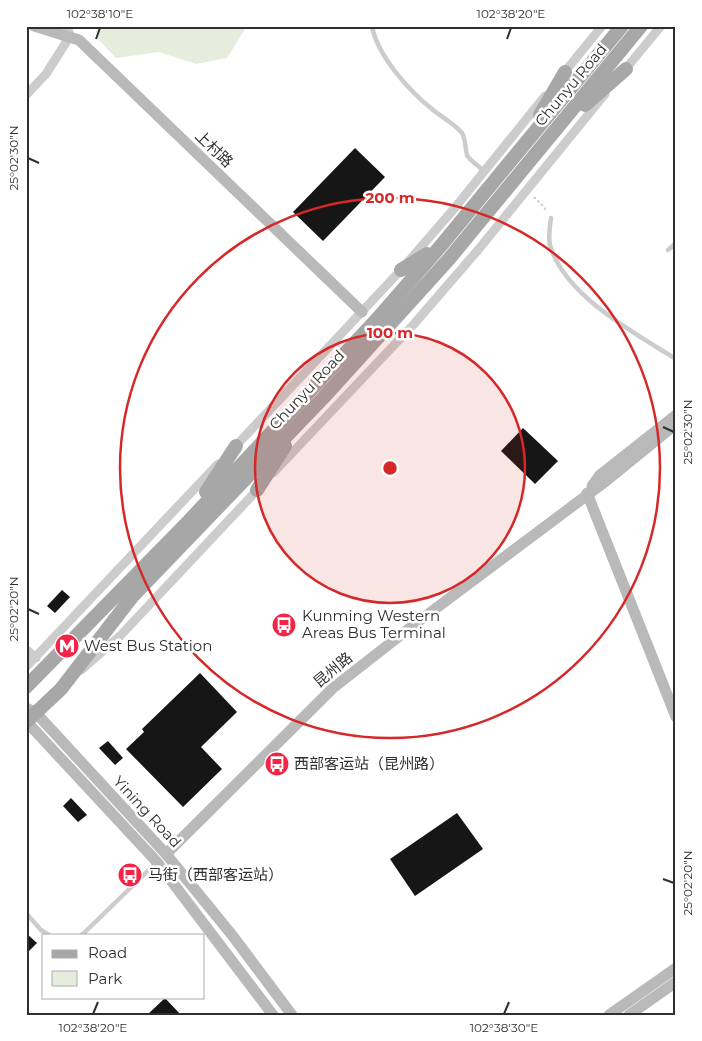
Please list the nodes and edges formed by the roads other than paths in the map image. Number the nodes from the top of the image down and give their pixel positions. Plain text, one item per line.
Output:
1 (34, 26) edge
2 (372, 26) edge
3 (602, 26) edge
4 (622, 26) edge
5 (641, 26) edge
6 (661, 26) edge
7 (69, 31) edge
8 (626, 69) junction
9 (565, 72) junction
10 (26, 95) edge
11 (554, 132) junction
12 (520, 149) junction
13 (484, 171) junction
14 (551, 218) road end
15 (676, 243) edge
16 (439, 248) junction
17 (668, 250) dead end
18 (401, 270) junction
19 (362, 312) junction
20 (676, 359) edge
21 (676, 415) edge
22 (302, 420) junction
23 (676, 424) edge
24 (236, 446) junction
25 (257, 490) junction
26 (587, 493) junction
27 (187, 523) junction
28 (26, 649) edge
29 (36, 658) junction
30 (26, 667) edge
31 (26, 688) edge
32 (61, 689) junction
33 (28, 717) edge
34 (676, 717) edge
35 (166, 854) junction
36 (156, 862) junction
37 (26, 913) edge
38 (47, 934) edge
39 (82, 934) edge
40 (676, 968) edge
41 (676, 982) edge
42 (273, 1015) edge
43 (292, 1015) edge
44 (609, 1015) edge
45 (629, 1015) edge

1 - 7 main road, 上村路
2 - 13 lane
3 - 9 street
4 - 12 main road, Chunyu Road
5 - 11 main road, Chunyu Road
6 - 8 street
7 - 10 street
7 - 19 main road, 上村路
8 - 11 main road
8 - 25 street
9 - 12 main road
9 - 13 street
11 - 22 main road, Chunyu Road
12 - 16 main road, Chunyu Road
13 - 18 street
14 - 20 lane
15 - 17 lane
16 - 18 main road
16 - 27 main road, Chunyu Road
18 - 19 street
19 - 24 street
21 - 26 main road, 昆州路
22 - 25 main road
22 - 32 main road, Chunyu Road
23 - 26 main road, 昆州路
24 - 27 main road
24 - 29 street
25 - 32 street
26 - 34 main road
26 - 35 main road, 昆州路
27 - 31 main road, Chunyu Road
28 - 29 street
29 - 30 street
32 - 33 main road, Chunyu Road
33 - 35 main road, Yining Road
33 - 36 main road, Yining Road
35 - 36 lane
35 - 43 main road, Yining Road
36 - 39 lane
36 - 42 main road, Yining Road
37 - 38 lane
40 - 44 main road
41 - 45 main road

